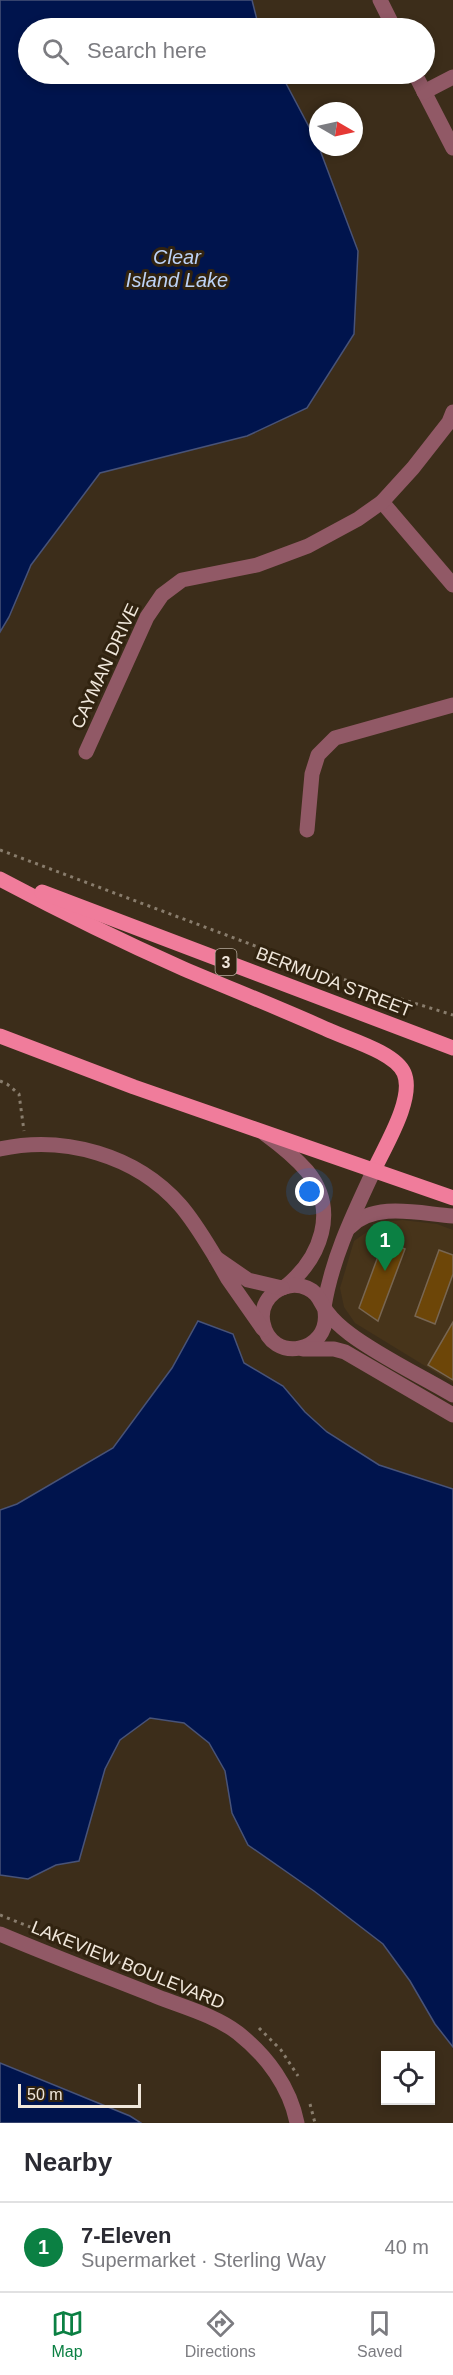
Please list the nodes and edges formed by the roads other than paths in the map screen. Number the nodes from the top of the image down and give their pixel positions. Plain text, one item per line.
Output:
1 (380, 0) edge
2 (389, 18) edge
3 (453, 77) edge
4 (420, 84) edge
5 (424, 92) junction
6 (453, 148) edge
7 (453, 412) edge
8 (382, 502) junction
9 (453, 585) edge
10 (453, 705) edge
11 (86, 752) dead end
12 (307, 830) dead end
13 (0, 878) edge
14 (0, 1036) edge
15 (453, 1048) edge
16 (260, 1130) junction
17 (0, 1149) edge
18 (374, 1170) junction
19 (453, 1198) edge
20 (453, 1216) edge
21 (346, 1230) junction
22 (216, 1258) junction
23 (284, 1287) junction
24 (325, 1309) junction
25 (266, 1334) junction
26 (294, 1349) junction
27 (400, 1364) junction
28 (377, 1370) junction
29 (453, 1395) edge
30 (453, 1415) edge
31 (0, 1934) edge
32 (297, 2123) edge

1 - 2 street
3 - 5 street
4 - 5 street
5 - 6 street
7 - 8 street, CAYMAN DRIVE
8 - 9 street
8 - 11 street, CAYMAN DRIVE
10 - 12 street
13 - 15 main road, BERMUDA STREET / 3
13 - 18 main road
14 - 16 main road
16 - 18 main road
16 - 23 street
17 - 22 street
18 - 19 main road
18 - 21 street
20 - 21 street
21 - 24 street
22 - 23 street
22 - 25 street
23 - 24 street
23 - 25 street
24 - 26 street
24 - 27 street
25 - 26 street
26 - 28 street
27 - 28 street
27 - 29 street
28 - 30 street
31 - 32 street, LAKEVIEW BOULEVARD

